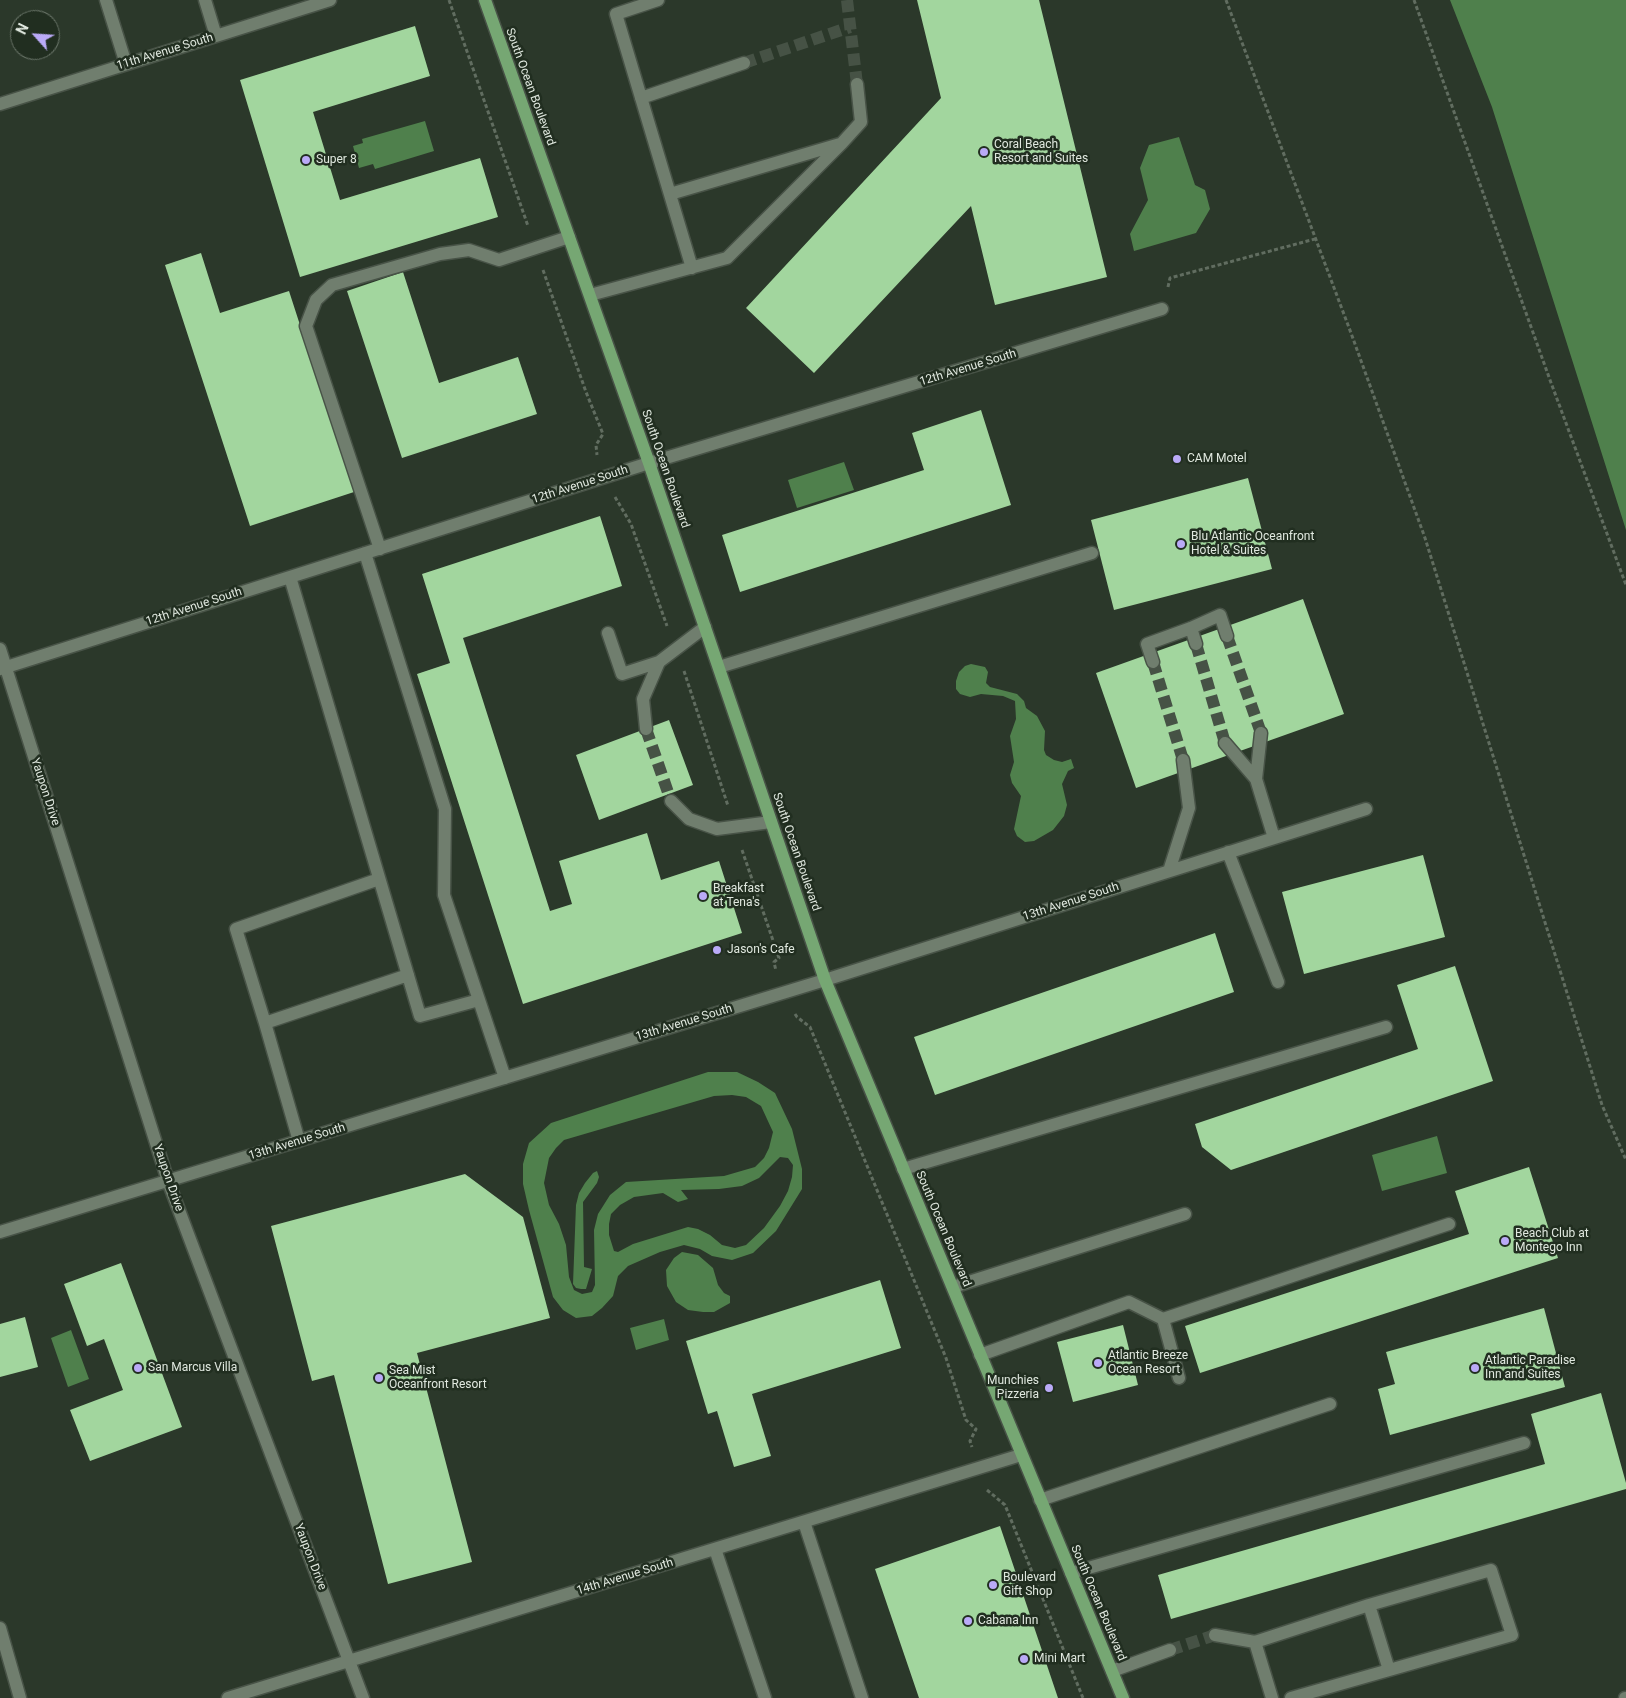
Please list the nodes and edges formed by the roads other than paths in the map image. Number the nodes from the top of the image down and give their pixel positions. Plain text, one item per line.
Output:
1 (106, 0) edge
2 (205, 0) edge
3 (330, 0) edge
4 (485, 0) edge
5 (658, 0) edge
6 (216, 36) junction
7 (744, 63) tunnel mouth
8 (126, 64) junction
9 (857, 84) tunnel mouth
10 (641, 98) junction
11 (0, 104) edge
12 (842, 143) junction
13 (670, 194) junction
14 (568, 237) junction
15 (692, 268) junction
16 (590, 296) junction
17 (1162, 309) road end
18 (649, 464) junction
19 (380, 549) junction
20 (1092, 553) dead end
21 (365, 554) junction
22 (290, 577) junction
23 (705, 627) junction
24 (1191, 628) junction
25 (608, 633) dead end
26 (1227, 636) tunnel mouth
27 (1196, 644) tunnel mouth
28 (0, 648) edge
29 (659, 662) junction
30 (1153, 662) tunnel mouth
31 (719, 667) junction
32 (3, 668) edge
33 (646, 729) tunnel mouth
34 (1261, 733) tunnel mouth
35 (1225, 743) tunnel mouth
36 (1184, 760) tunnel mouth
37 (1256, 779) junction
38 (672, 801) tunnel mouth
39 (1366, 809) dead end
40 (771, 822) junction
41 (1274, 838) junction
42 (1228, 852) junction
43 (1169, 871) junction
44 (379, 880) junction
45 (408, 975) junction
46 (825, 980) junction
47 (1278, 982) dead end
48 (479, 1000) junction
49 (265, 1023) junction
50 (1386, 1027) dead end
51 (505, 1078) junction
52 (299, 1141) junction
53 (903, 1169) junction
54 (168, 1181) junction
55 (1185, 1214) dead end
56 (1449, 1224) dead end
57 (0, 1232) edge
58 (953, 1287) junction
59 (1163, 1319) junction
60 (980, 1355) junction
61 (1179, 1378) dead end
62 (1330, 1404) dead end
63 (1524, 1443) dead end
64 (1022, 1456) junction
65 (1040, 1500) junction
66 (804, 1522) junction
67 (715, 1549) junction
68 (1071, 1573) junction
69 (1369, 1605) junction
70 (0, 1628) edge
71 (1215, 1635) tunnel mouth
72 (1255, 1642) junction
73 (1170, 1650) tunnel mouth
74 (349, 1661) junction
75 (1389, 1670) junction
76 (1112, 1671) junction
77 (20, 1698) edge
78 (228, 1698) edge
79 (363, 1698) edge
80 (765, 1698) edge
81 (862, 1698) edge
82 (1123, 1698) edge
83 (1272, 1698) edge
84 (1291, 1698) edge

1 - 8 street
2 - 6 street
3 - 6 street, 11th Avenue South
4 - 14 main road, South Ocean Boulevard
5 - 10 street
6 - 8 street, 11th Avenue South
7 - 10 street
8 - 11 street, 11th Avenue South
9 - 12 street
10 - 13 street
12 - 13 street
12 - 15 street
13 - 15 street
14 - 16 main road, South Ocean Boulevard
14 - 19 street
15 - 16 street
16 - 18 main road, South Ocean Boulevard
17 - 18 street, 12th Avenue South
18 - 19 street, 12th Avenue South
18 - 23 main road, South Ocean Boulevard
19 - 21 street, 12th Avenue South
20 - 31 street
21 - 22 street, 12th Avenue South
21 - 48 street
22 - 32 street, 12th Avenue South
22 - 44 street
23 - 29 street
23 - 31 main road, South Ocean Boulevard
24 - 26 street
24 - 27 street
24 - 30 street
25 - 29 street
28 - 32 street, Yaupon Drive
29 - 33 street
31 - 40 main road, South Ocean Boulevard
32 - 54 street, Yaupon Drive
34 - 37 street
35 - 37 street
36 - 43 street
37 - 41 street
38 - 40 street
39 - 41 street, 13th Avenue South
40 - 46 main road, South Ocean Boulevard
41 - 42 street, 13th Avenue South
42 - 43 street, 13th Avenue South
42 - 47 street
43 - 46 street, 13th Avenue South
44 - 45 street
44 - 49 street
45 - 48 street
45 - 49 street
46 - 51 street, 13th Avenue South
46 - 53 main road, South Ocean Boulevard
48 - 51 street
49 - 52 street
50 - 53 street
51 - 52 street, 13th Avenue South
52 - 54 street, 13th Avenue South
53 - 58 main road, South Ocean Boulevard
54 - 57 street, 13th Avenue South
54 - 74 street, Yaupon Drive
55 - 58 street
56 - 59 street
58 - 60 main road, South Ocean Boulevard
59 - 60 street
59 - 61 street
60 - 64 main road, South Ocean Boulevard
62 - 65 street
63 - 68 street
64 - 65 main road, South Ocean Boulevard
64 - 66 street, 14th Avenue South
65 - 68 main road, South Ocean Boulevard
66 - 67 street, 14th Avenue South
66 - 81 street
67 - 74 street, 14th Avenue South
67 - 80 street
68 - 76 main road, South Ocean Boulevard
69 - 72 street
69 - 75 street
69 - 75 street
70 - 77 street
71 - 72 street
72 - 83 street
73 - 76 street
74 - 78 street, 14th Avenue South
74 - 79 street, Yaupon Drive
75 - 84 street
76 - 82 main road, South Ocean Boulevard

